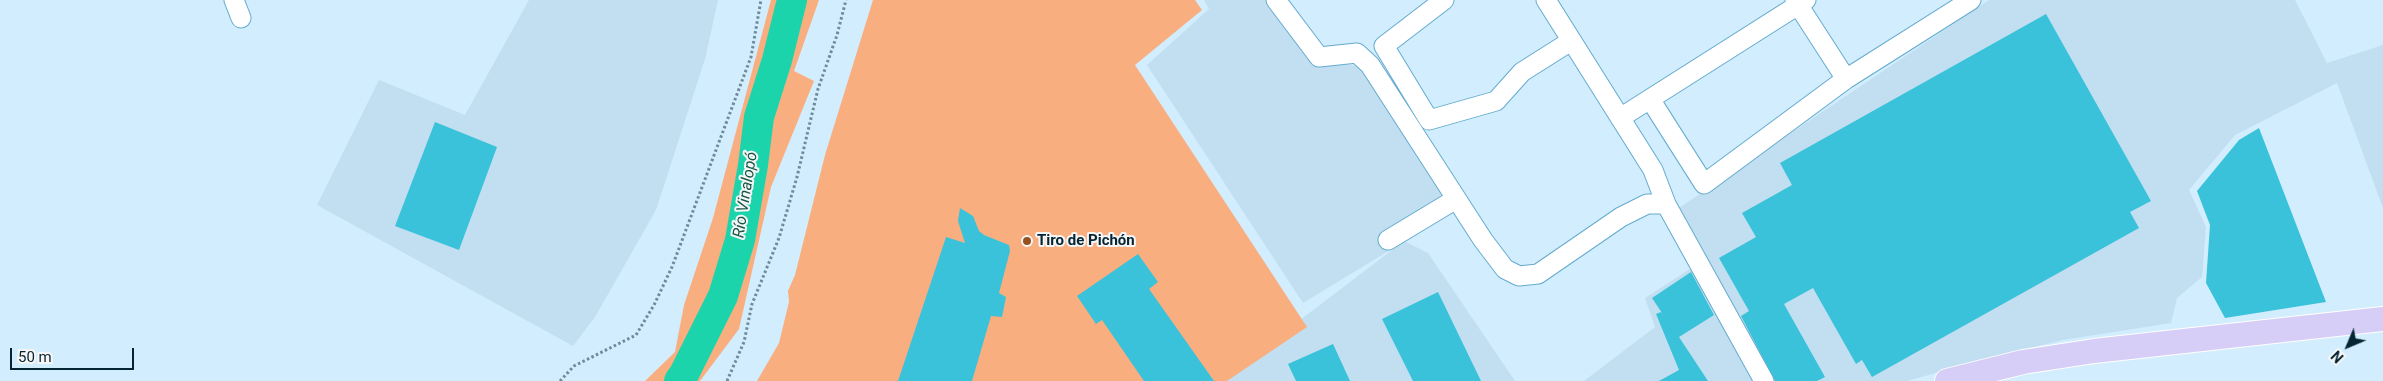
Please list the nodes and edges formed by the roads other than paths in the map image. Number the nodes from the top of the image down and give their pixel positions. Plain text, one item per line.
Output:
1 (234, 0) edge
2 (1276, 0) edge
3 (1444, 0) edge
4 (1546, 0) edge
5 (1971, 0) edge
6 (1800, 2) edge
7 (241, 18) dead end
8 (1570, 41) junction
9 (1846, 79) junction
10 (1650, 99) junction
11 (1620, 118) junction
12 (1456, 199) junction
13 (1666, 204) junction
14 (1388, 240) dead end
15 (2383, 318) edge
16 (1764, 381) edge
17 (1947, 381) edge

1 - 7 street
2 - 12 street
3 - 8 street
4 - 8 street
5 - 9 street
6 - 9 street
6 - 10 street
8 - 11 street
9 - 10 street
10 - 11 street
11 - 13 street
12 - 13 street
12 - 14 street
13 - 16 street
15 - 17 main road

